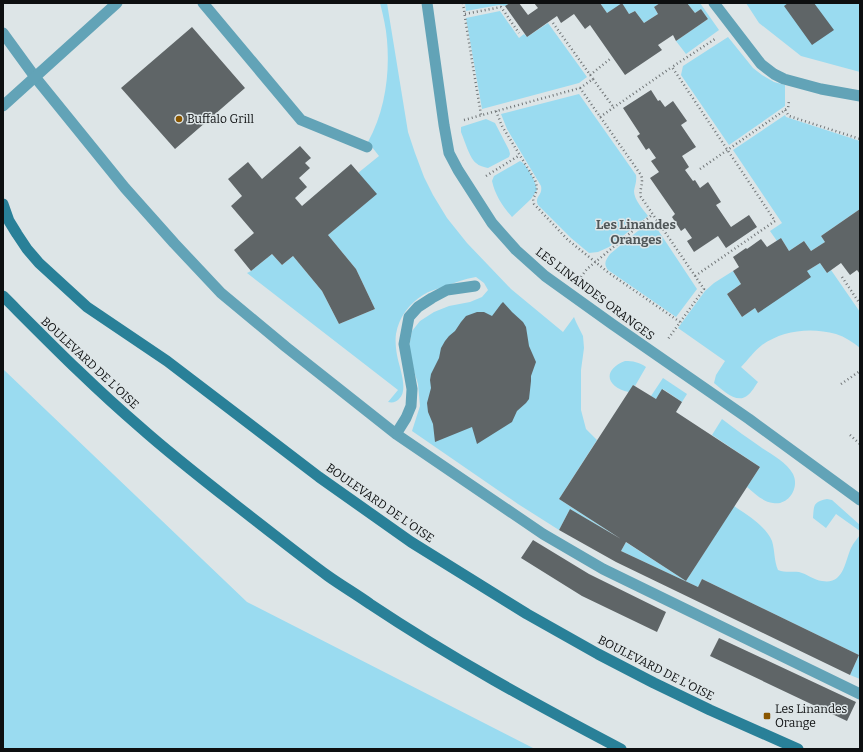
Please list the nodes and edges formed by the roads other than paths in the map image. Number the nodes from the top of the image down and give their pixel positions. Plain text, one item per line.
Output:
1 (117, 3) edge
2 (203, 3) edge
3 (427, 3) edge
4 (714, 3) edge
5 (3, 33) edge
6 (35, 77) junction
7 (860, 96) edge
8 (3, 106) edge
9 (367, 147) dead end
10 (3, 204) edge
11 (475, 286) dead end
12 (3, 296) edge
13 (396, 434) junction
14 (860, 500) edge
15 (860, 694) edge
16 (621, 749) edge
17 (798, 749) edge

1 - 6 street
2 - 9 street
3 - 14 street, LES LINANDES ORANGES
4 - 7 street
5 - 6 street
6 - 8 street
6 - 13 street
10 - 17 main road, BOULEVARD DE L'OISE
11 - 13 street
12 - 16 main road, BOULEVARD DE L'OISE
13 - 15 street

